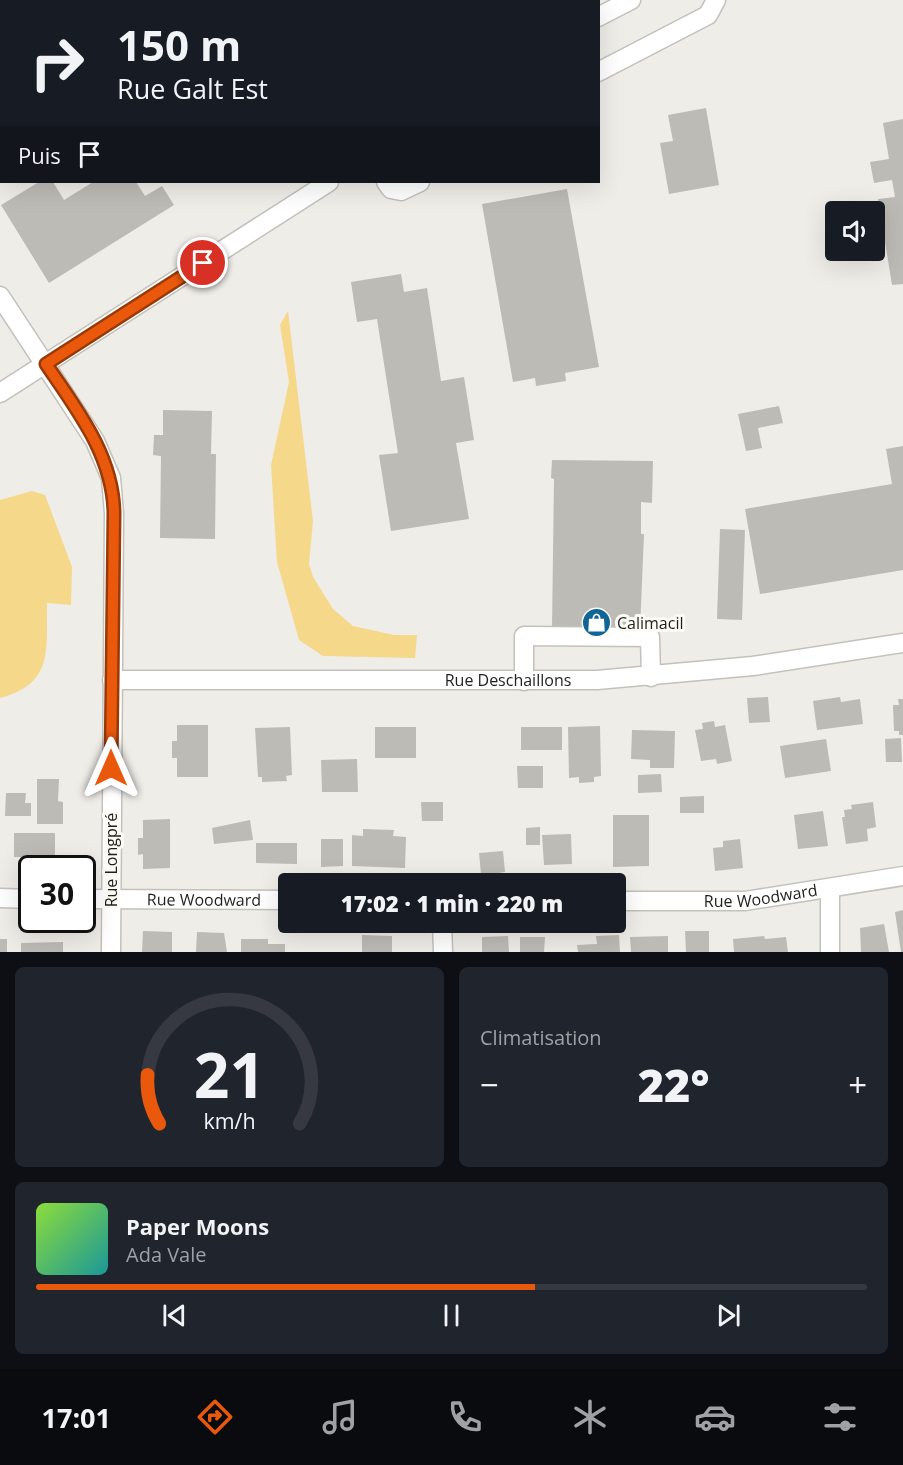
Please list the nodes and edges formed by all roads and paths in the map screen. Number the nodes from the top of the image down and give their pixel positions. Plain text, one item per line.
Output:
1 (631, 0) edge
2 (716, 0) edge
3 (600, 16) edge
4 (600, 71) edge
5 (327, 183) edge
6 (387, 183) edge
7 (418, 183) edge
8 (0, 296) edge
9 (46, 364) junction
10 (0, 393) edge
11 (903, 643) edge
12 (651, 677) junction
13 (112, 680) junction
14 (524, 681) junction
15 (903, 876) edge
16 (830, 889) junction
17 (0, 898) edge
18 (18, 898) edge
19 (96, 899) edge
20 (111, 899) junction
21 (278, 900) edge
22 (626, 901) edge
23 (442, 933) edge
24 (111, 952) edge
25 (442, 952) edge
26 (830, 952) edge

1 - 3 street
2 - 4 street
5 - 9 street
6 - 7 street
8 - 9 street, Rue Longpré
9 - 10 street
9 - 13 street, Rue Longpré
11 - 12 street, Rue Deschaillons
12 - 14 street, Rue Deschaillons
12 - 14 street
13 - 14 street, Rue Deschaillons
13 - 20 street, Rue Longpré
15 - 16 street, Rue Woodward
16 - 22 street, Rue Woodward
16 - 26 street
17 - 18 street
19 - 20 street, Rue Woodward
20 - 21 street, Rue Woodward
20 - 24 street, Rue Longpré
23 - 25 street

